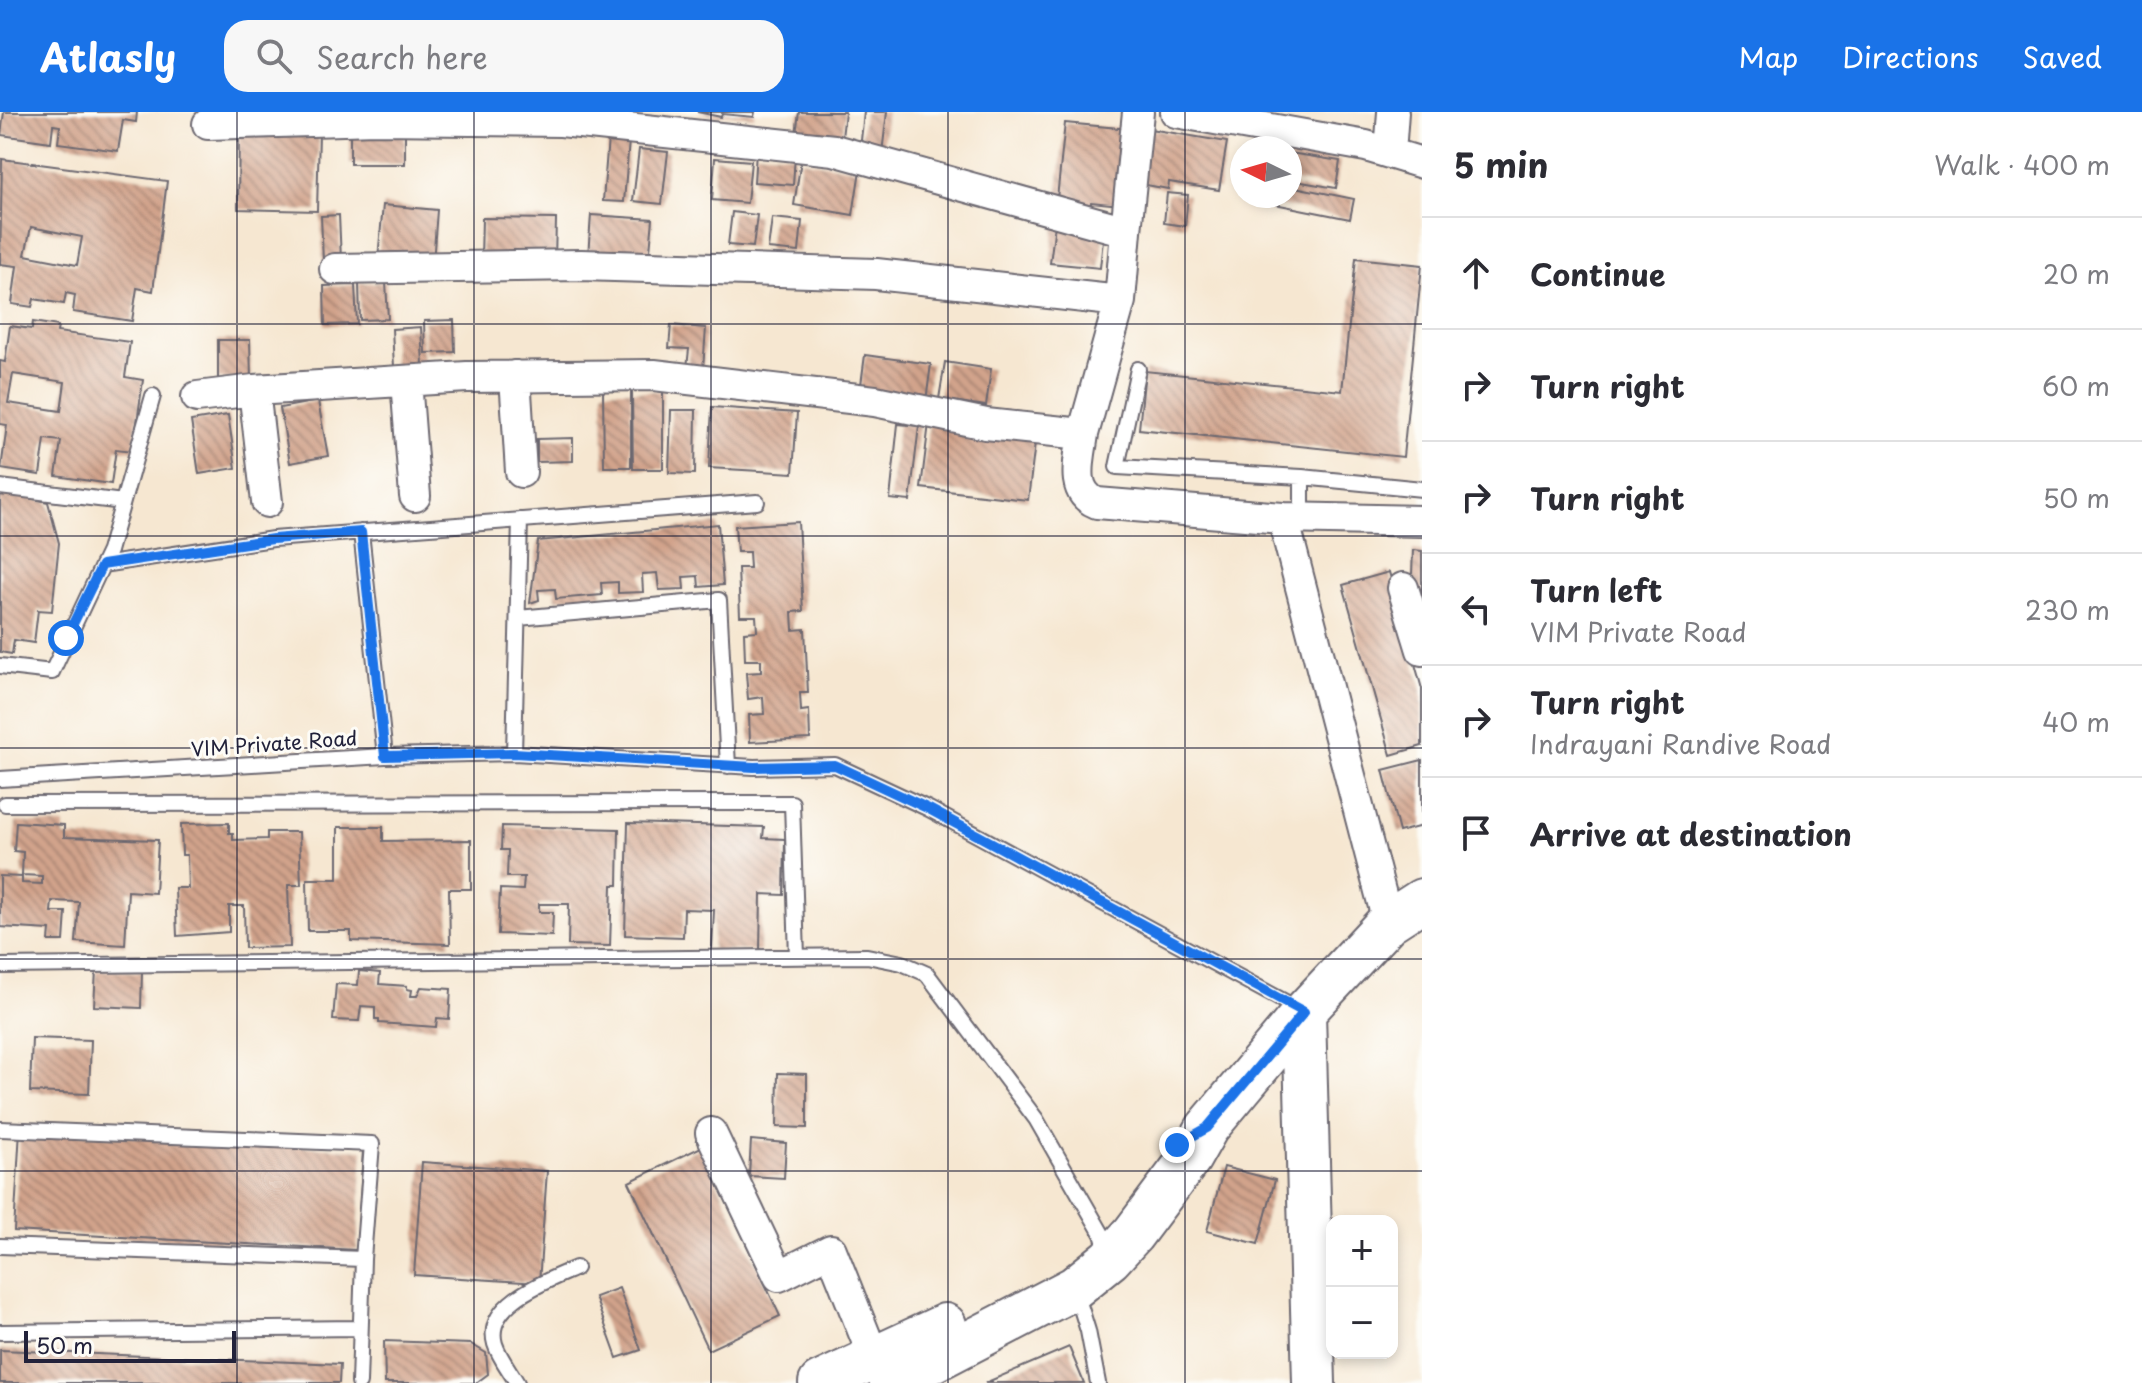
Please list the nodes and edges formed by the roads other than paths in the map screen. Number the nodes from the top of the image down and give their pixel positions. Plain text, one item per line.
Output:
1 (1138, 112) edge
2 (1176, 112) edge
3 (1393, 112) edge
4 (1234, 118) edge
5 (208, 124) dead end
6 (1390, 153) junction
7 (1422, 163) edge
8 (1126, 231) junction
9 (335, 269) dead end
10 (1120, 301) junction
11 (1138, 369) dead end
12 (515, 376) junction
13 (406, 381) junction
14 (254, 390) junction
15 (153, 396) dead end
16 (197, 397) dead end
17 (1083, 434) junction
18 (521, 472) dead end
19 (1302, 477) junction
20 (0, 487) edge
21 (1422, 489) edge
22 (415, 496) dead end
23 (123, 502) junction
24 (267, 502) dead end
25 (757, 502) dead end
26 (1293, 519) junction
27 (520, 520) junction
28 (1422, 521) edge
29 (361, 532) junction
30 (102, 565) junction
31 (1403, 588) dead end
32 (518, 618) junction
33 (1422, 650) edge
34 (0, 666) edge
35 (514, 753) junction
36 (385, 756) junction
37 (728, 766) junction
38 (0, 779) edge
39 (5, 804) dead end
40 (1405, 911) edge
41 (797, 957) junction
42 (0, 966) edge
43 (1304, 1012) junction
44 (0, 1129) edge
45 (711, 1133) dead end
46 (0, 1246) edge
47 (1106, 1247) junction
48 (363, 1259) junction
49 (576, 1268) dead end
50 (1074, 1288) junction
51 (360, 1328) junction
52 (0, 1332) edge
53 (899, 1373) edge
54 (359, 1383) edge
55 (517, 1383) edge
56 (820, 1383) edge
57 (1098, 1383) edge
58 (1314, 1383) edge

1 - 8 street
2 - 4 street
3 - 6 street
4 - 6 street
5 - 8 street
6 - 7 street
8 - 10 street
9 - 10 street
10 - 17 street
11 - 19 lane
12 - 13 street
12 - 17 street
12 - 18 street
13 - 14 street
13 - 22 street
14 - 16 street
14 - 24 street
15 - 23 lane
17 - 26 street
19 - 21 lane
19 - 26 lane
20 - 23 lane
23 - 30 lane
25 - 27 lane
26 - 28 street
26 - 40 street
27 - 29 lane
27 - 32 lane
29 - 30 lane
29 - 36 lane
30 - 34 lane
31 - 33 street
32 - 35 lane
32 - 37 lane
35 - 36 lane, VIM Private Road
35 - 37 lane, VIM Private Road
36 - 38 lane, VIM Private Road
37 - 43 lane, VIM Private Road
39 - 41 lane
40 - 43 street
41 - 42 lane
41 - 47 lane
43 - 47 street
43 - 58 street
44 - 48 lane
45 - 53 street
46 - 48 lane
47 - 50 street
47 - 53 street
48 - 51 lane
49 - 55 lane
50 - 53 street
50 - 57 lane
51 - 52 lane
51 - 54 lane
53 - 56 street

